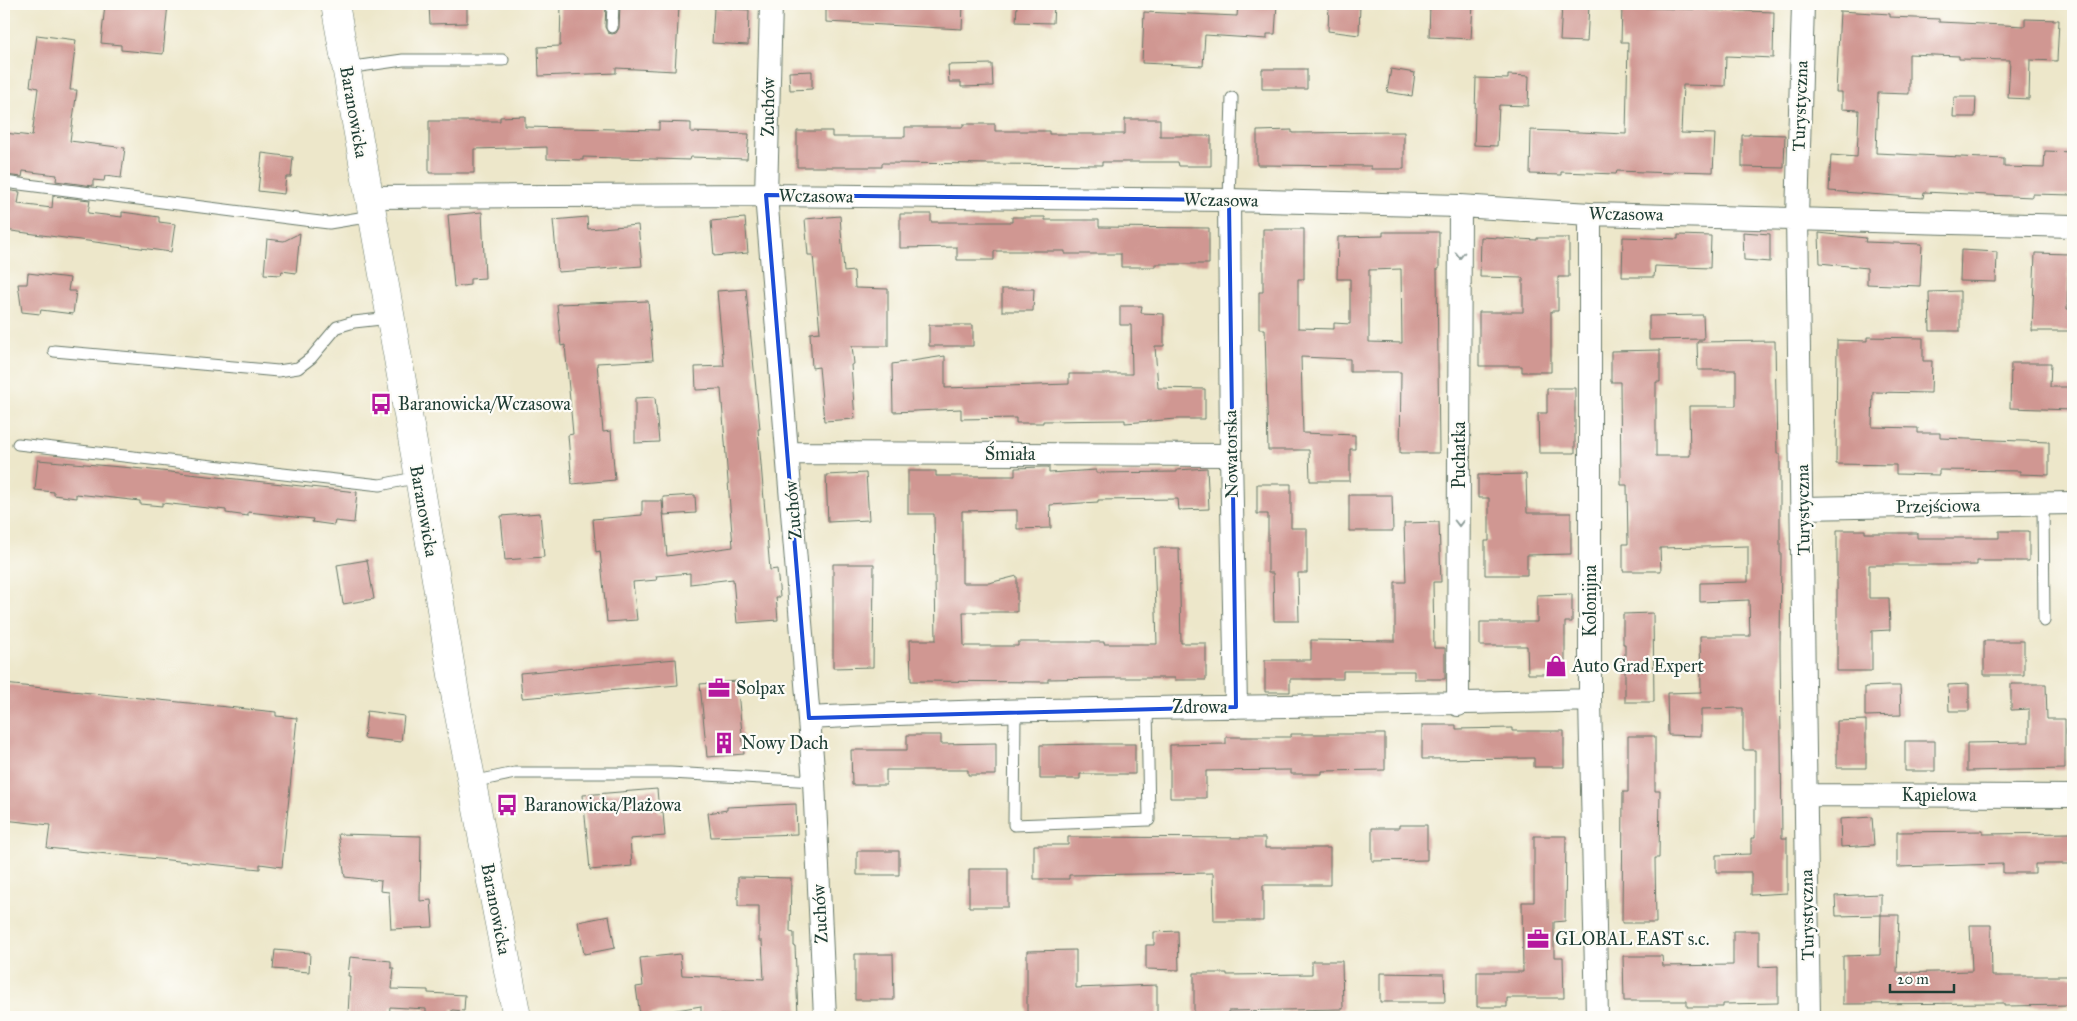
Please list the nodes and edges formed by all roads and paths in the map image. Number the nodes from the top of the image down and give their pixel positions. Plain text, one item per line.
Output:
1 (335, 4) edge
2 (613, 4) edge
3 (771, 4) edge
4 (1803, 4) edge
5 (612, 27) dead end
6 (503, 60) dead end
7 (346, 68) junction
8 (1232, 98) dead end
9 (4, 182) edge
10 (766, 195) junction
11 (1229, 200) junction
12 (1460, 206) junction
13 (371, 207) junction
14 (1590, 214) junction
15 (1797, 218) junction
16 (2073, 226) edge
17 (390, 318) junction
18 (54, 351) dead end
19 (18, 444) dead end
20 (788, 453) junction
21 (1231, 455) junction
22 (419, 477) junction
23 (2073, 503) edge
24 (2043, 504) junction
25 (1803, 508) junction
26 (2044, 621) dead end
27 (1590, 700) junction
28 (1458, 704) junction
29 (1147, 707) junction
30 (1236, 707) junction
31 (1015, 712) junction
32 (809, 718) junction
33 (814, 781) junction
34 (472, 782) junction
35 (1806, 795) junction
36 (2073, 796) edge
37 (517, 1017) edge
38 (825, 1017) edge
39 (1597, 1017) edge
40 (1809, 1017) edge

1 - 7 street, Baranowicka
2 - 5 lane
3 - 10 street, Zuchów
4 - 15 street, Turystyczna
6 - 7 lane
7 - 13 street, Baranowicka
8 - 11 lane
9 - 13 lane
10 - 11 street, Wczasowa
10 - 13 street, Wczasowa
10 - 20 street, Zuchów
11 - 12 street, Wczasowa
11 - 21 street, Nowatorska
12 - 14 street, Wczasowa
12 -> 28 street, Puchatka
13 - 17 street, Baranowicka
14 - 15 street, Wczasowa
14 - 27 street, Kolonijna
15 - 16 street, Wczasowa
15 - 25 street, Turystyczna
17 - 18 lane
17 - 22 street, Baranowicka
19 - 22 lane
20 - 21 street, Śmiała
20 - 32 street, Zuchów
21 - 30 street, Nowatorska
22 - 34 street, Baranowicka
23 - 24 street, Przejściowa
24 - 25 street, Przejściowa
24 - 26 lane
25 - 35 street, Turystyczna
27 - 28 street, Zdrowa
27 - 39 street, Kolonijna
28 - 30 street, Zdrowa
29 - 30 street, Zdrowa
29 - 31 street, Zdrowa
29 - 31 lane
31 - 32 street, Zdrowa
32 - 33 street, Zuchów
33 - 34 lane
33 - 38 street, Zuchów
34 - 37 street, Baranowicka
35 - 36 street, Kąpielowa
35 - 40 street, Turystyczna

